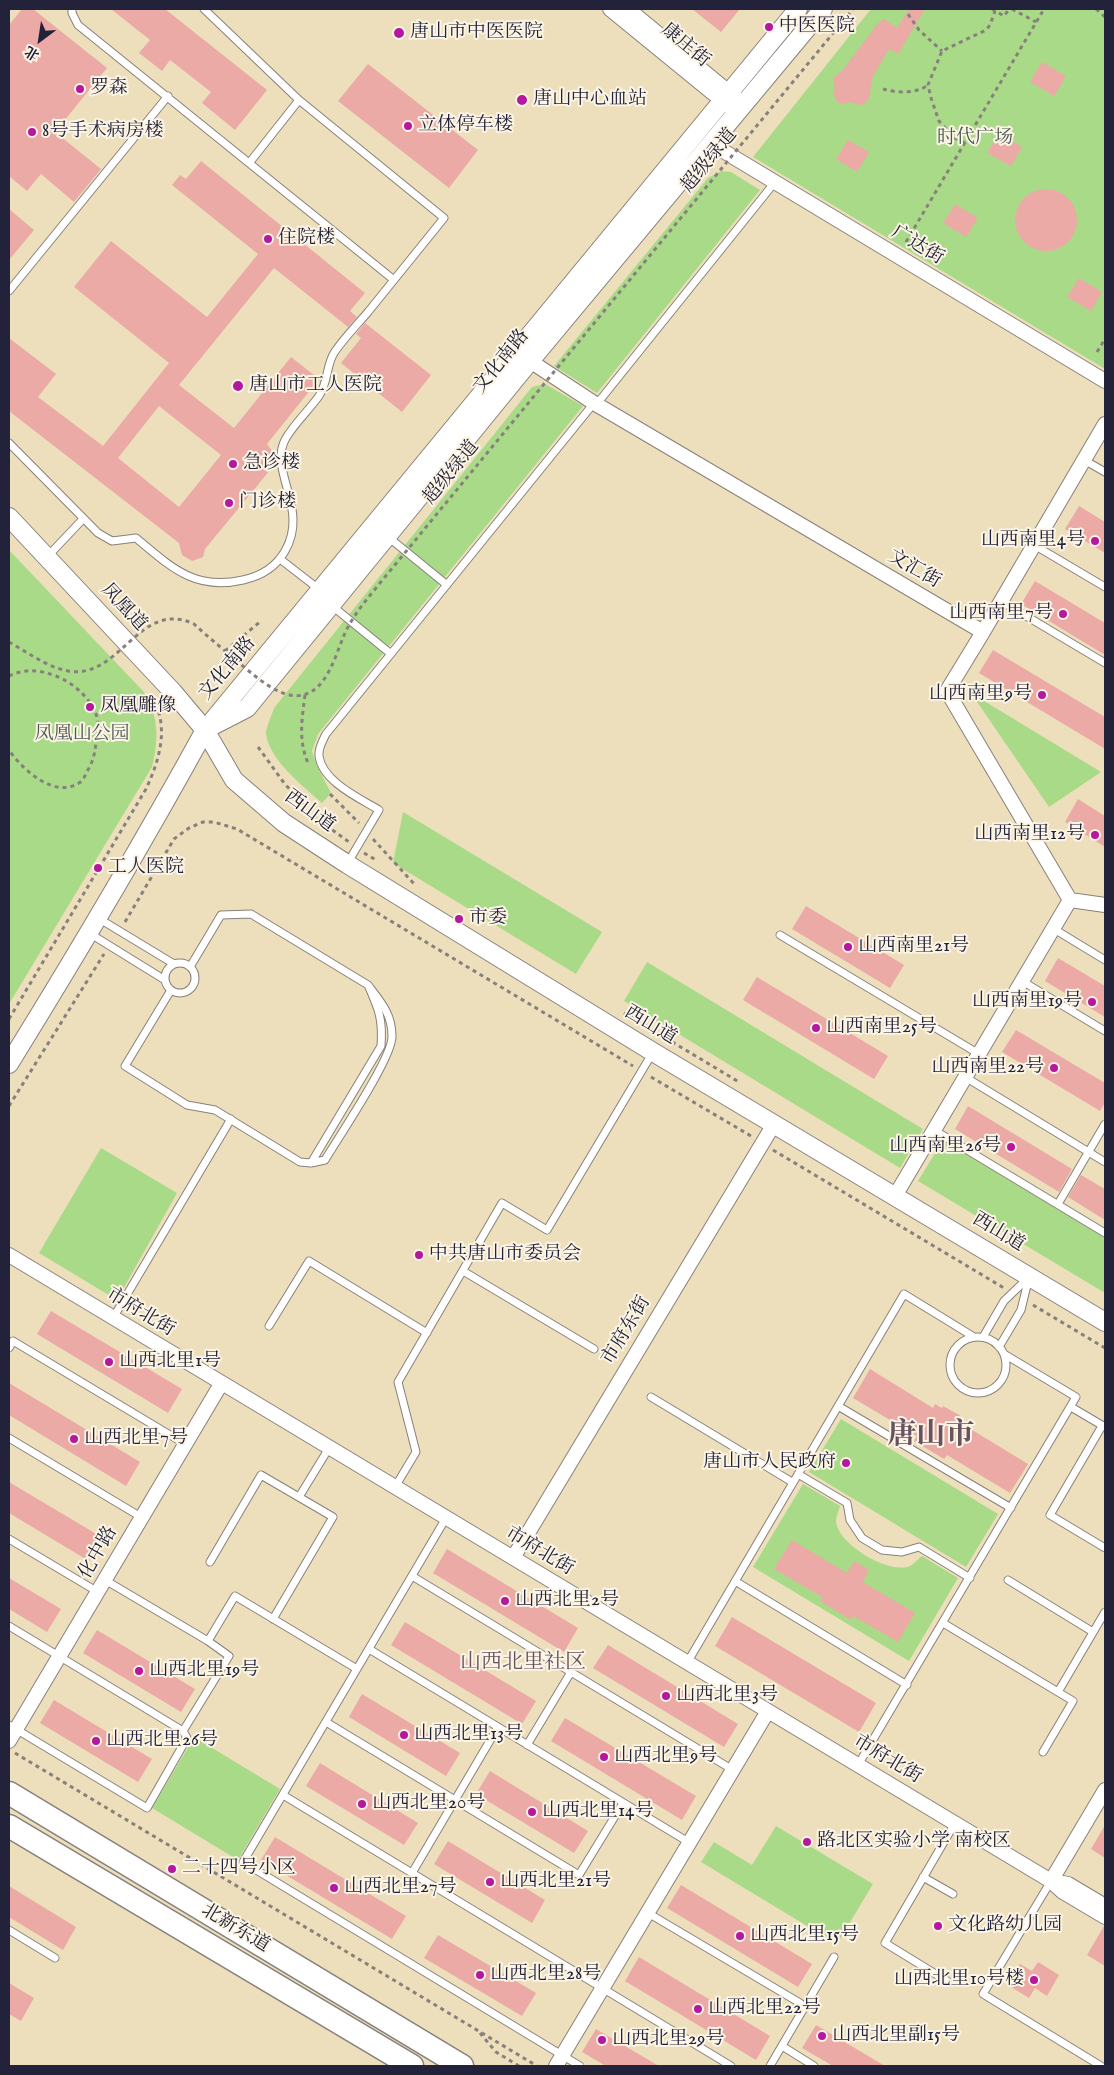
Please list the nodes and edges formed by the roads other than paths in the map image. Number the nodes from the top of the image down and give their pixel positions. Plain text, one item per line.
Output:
1 (72, 9) edge
2 (204, 9) edge
3 (610, 9) edge
4 (628, 9) edge
5 (798, 9) edge
6 (823, 9) edge
7 (168, 96) junction
8 (726, 97) junction
9 (298, 100) junction
10 (740, 108) junction
11 (710, 143) junction
12 (250, 162) junction
13 (775, 182) junction
14 (394, 280) junction
15 (9, 291) edge
16 (530, 361) junction
17 (1105, 381) edge
18 (594, 403) junction
19 (1105, 424) edge
20 (9, 443) edge
21 (1084, 460) junction
22 (1105, 472) edge
23 (9, 517) edge
24 (83, 519) junction
25 (386, 536) junction
26 (1034, 544) junction
27 (47, 558) junction
28 (280, 560) junction
29 (447, 585) junction
30 (1105, 587) edge
31 (326, 597) junction
32 (1001, 601) junction
33 (983, 632) junction
34 (391, 654) junction
35 (1105, 663) edge
36 (205, 730) junction
37 (347, 864) junction
38 (1070, 900) junction
39 (1105, 905) edge
40 (94, 925) junction
41 (1054, 929) junction
42 (780, 934) dead end
43 (1105, 960) edge
44 (174, 964) junction
45 (190, 967) junction
46 (165, 980) junction
47 (1022, 981) junction
48 (368, 986) junction
49 (170, 990) junction
50 (1105, 1031) edge
51 (653, 1052) junction
52 (979, 1054) junction
53 (9, 1064) edge
54 (965, 1077) junction
55 (231, 1119) junction
56 (774, 1124) junction
57 (1105, 1124) edge
58 (934, 1130) junction
59 (1089, 1152) junction
60 (1105, 1162) edge
61 (311, 1163) junction
62 (895, 1196) junction
63 (1058, 1204) junction
64 (1105, 1233) edge
65 (9, 1256) edge
66 (463, 1271) junction
67 (1029, 1277) junction
68 (113, 1319) junction
69 (1105, 1322) edge
70 (269, 1326) dead end
71 (427, 1332) junction
72 (974, 1337) junction
73 (983, 1337) junction
74 (999, 1347) junction
75 (9, 1348) edge
76 (594, 1349) dead end
77 (1004, 1354) junction
78 (221, 1384) junction
79 (652, 1397) dead end
80 (838, 1406) junction
81 (1070, 1407) junction
82 (1104, 1427) edge
83 (9, 1438) edge
84 (185, 1444) junction
85 (329, 1448) junction
86 (798, 1474) junction
87 (792, 1482) junction
88 (395, 1488) junction
89 (299, 1497) junction
90 (1011, 1508) junction
91 (141, 1517) junction
92 (446, 1518) junction
93 (9, 1539) edge
94 (1105, 1548) edge
95 (512, 1558) junction
96 (210, 1562) dead end
97 (412, 1576) junction
98 (970, 1578) junction
99 (1008, 1580) dead end
100 (735, 1581) junction
101 (101, 1586) junction
102 (1105, 1612) edge
103 (273, 1619) junction
104 (943, 1624) junction
105 (9, 1626) edge
106 (1094, 1632) junction
107 (208, 1641) junction
108 (369, 1649) junction
109 (59, 1656) junction
110 (687, 1663) junction
111 (357, 1669) junction
112 (571, 1672) junction
113 (907, 1685) junction
114 (1058, 1692) junction
115 (768, 1712) junction
116 (326, 1722) junction
117 (498, 1727) junction
118 (183, 1731) junction
119 (11, 1732) edge
120 (527, 1745) junction
121 (1043, 1752) dead end
122 (858, 1765) junction
123 (733, 1770) junction
124 (1105, 1790) edge
125 (9, 1793) edge
126 (283, 1795) junction
127 (455, 1800) junction
128 (623, 1803) junction
129 (955, 1823) junction
130 (9, 1826) edge
131 (690, 1843) junction
132 (412, 1873) junction
133 (923, 1876) junction
134 (1051, 1881) junction
135 (953, 1894) dead end
136 (1105, 1906) edge
137 (648, 1913) junction
138 (1105, 1917) edge
139 (9, 1930) edge
140 (834, 1957) dead end
141 (55, 1958) dead end
142 (947, 1981) dead end
143 (602, 1988) junction
144 (800, 2003) dead end
145 (782, 2046) junction
146 (559, 2061) edge
147 (412, 2066) edge
148 (462, 2066) edge
149 (580, 2066) edge
150 (732, 2066) edge
151 (770, 2066) edge
152 (814, 2066) edge
153 (1101, 2066) edge

1 - 7 lane
2 - 9 lane
3 - 8 street, 康庄街
4 - 8 street, 康庄街
5 - 8 street, 文化南路
6 - 10 street, 文化南路
7 - 12 lane
7 - 15 lane
8 - 10 street, 康庄街
8 - 31 street, 文化南路
9 - 12 lane
9 - 14 lane
10 - 11 street, 文化南路
11 - 13 street, 广达街
11 - 16 street, 文化南路
12 - 14 lane
13 - 17 street, 广达街
13 - 18 lane
14 - 28 lane
16 - 18 street, 文汇街
16 - 25 street, 文化南路
18 - 29 lane
18 - 33 street, 文汇街
19 - 21 street
20 - 24 lane
21 - 22 lane
21 - 26 street
23 - 27 street, 凤凰道
24 - 27 lane
24 - 28 lane
25 - 29 lane
25 - 31 street, 文化南路
26 - 30 lane
26 - 32 street
27 - 36 street, 凤凰道
28 - 31 lane
29 - 34 lane
31 - 34 lane
31 - 36 street, 文化南路
32 - 33 street
32 - 35 lane
33 - 38 street
34 - 37 lane
36 - 37 street, 西山道
36 - 40 street, 文化南路
37 - 51 street, 西山道
38 - 39 street
38 - 41 street
40 - 44 lane
40 - 46 lane
40 - 53 street, 文化南路
41 - 43 lane
41 - 47 street
42 - 52 lane
44 - 45 lane
44 - 46 lane
45 - 48 lane
45 - 49 lane
46 - 49 lane
47 - 50 lane
47 - 52 street
48 - 61 lane
48 - 61 lane
49 - 55 lane
51 - 56 street, 西山道
51 - 66 lane
52 - 54 street
54 - 58 street
54 - 59 lane
55 - 61 lane
55 - 68 lane
56 - 62 street, 西山道
56 - 95 street, 市府东街
57 - 59 lane
58 - 62 street
58 - 63 lane
59 - 60 lane
59 - 63 lane
62 - 67 street, 西山道
63 - 64 lane
65 - 68 street, 市府北街
66 - 71 lane
66 - 76 lane
67 - 69 street, 西山道
67 - 73 lane
67 - 74 lane
68 - 78 street, 市府北街
70 - 71 lane
71 - 88 lane
72 - 73 lane
72 - 77 lane
72 - 80 lane
73 - 74 lane
74 - 77 lane
75 - 84 lane
77 - 81 lane
78 - 84 street, 化中路
78 - 85 street, 市府北街
79 - 87 lane
80 - 86 lane
80 - 90 lane
81 - 82 lane
81 - 90 lane
82 - 94 lane
83 - 91 lane
84 - 91 street, 化中路
85 - 88 street, 市府北街
85 - 89 lane
86 - 87 lane
86 - 98 lane
87 - 100 lane
88 - 92 street, 市府北街
89 - 96 lane
89 - 103 lane
90 - 98 lane
91 - 101 street, 化中路
92 - 95 street, 市府北街
92 - 97 lane
93 - 101 lane
95 - 110 street, 市府北街
97 - 108 lane
97 - 112 lane
98 - 104 lane
99 - 106 lane
100 - 110 lane
100 - 113 lane
101 - 107 lane
101 - 109 street, 化中路
102 - 106 lane
103 - 107 lane
103 - 111 lane
104 - 113 lane
104 - 114 lane
105 - 109 lane
106 - 114 lane
107 - 118 lane
108 - 111 lane
108 - 117 lane
109 - 118 lane
109 - 119 street, 化中路
110 - 115 street, 市府北街
111 - 116 lane
112 - 120 lane
112 - 123 lane
113 - 122 lane
114 - 121 lane
115 - 122 street, 市府北街
115 - 123 street
116 - 126 lane
116 - 127 lane
117 - 120 lane
117 - 127 lane
118 - 119 lane
120 - 128 lane
122 - 129 street, 市府北街
123 - 131 street
124 - 134 street
125 - 148 main road, 北新东道
126 - 132 lane
126 - 146 lane
127 - 128 lane
127 - 132 lane
128 - 131 lane
129 - 133 lane
129 - 134 street, 市府北街
130 - 147 main road, 北新东道
131 - 137 street
132 - 143 lane
133 - 135 lane
133 - 142 lane
134 - 136 street, 市府北街
134 - 138 street, 市府北街
134 - 153 lane
137 - 143 street
137 - 144 lane
139 - 141 lane
140 - 145 lane
143 - 146 street
143 - 150 lane
145 - 151 lane
145 - 152 lane
146 - 149 lane

